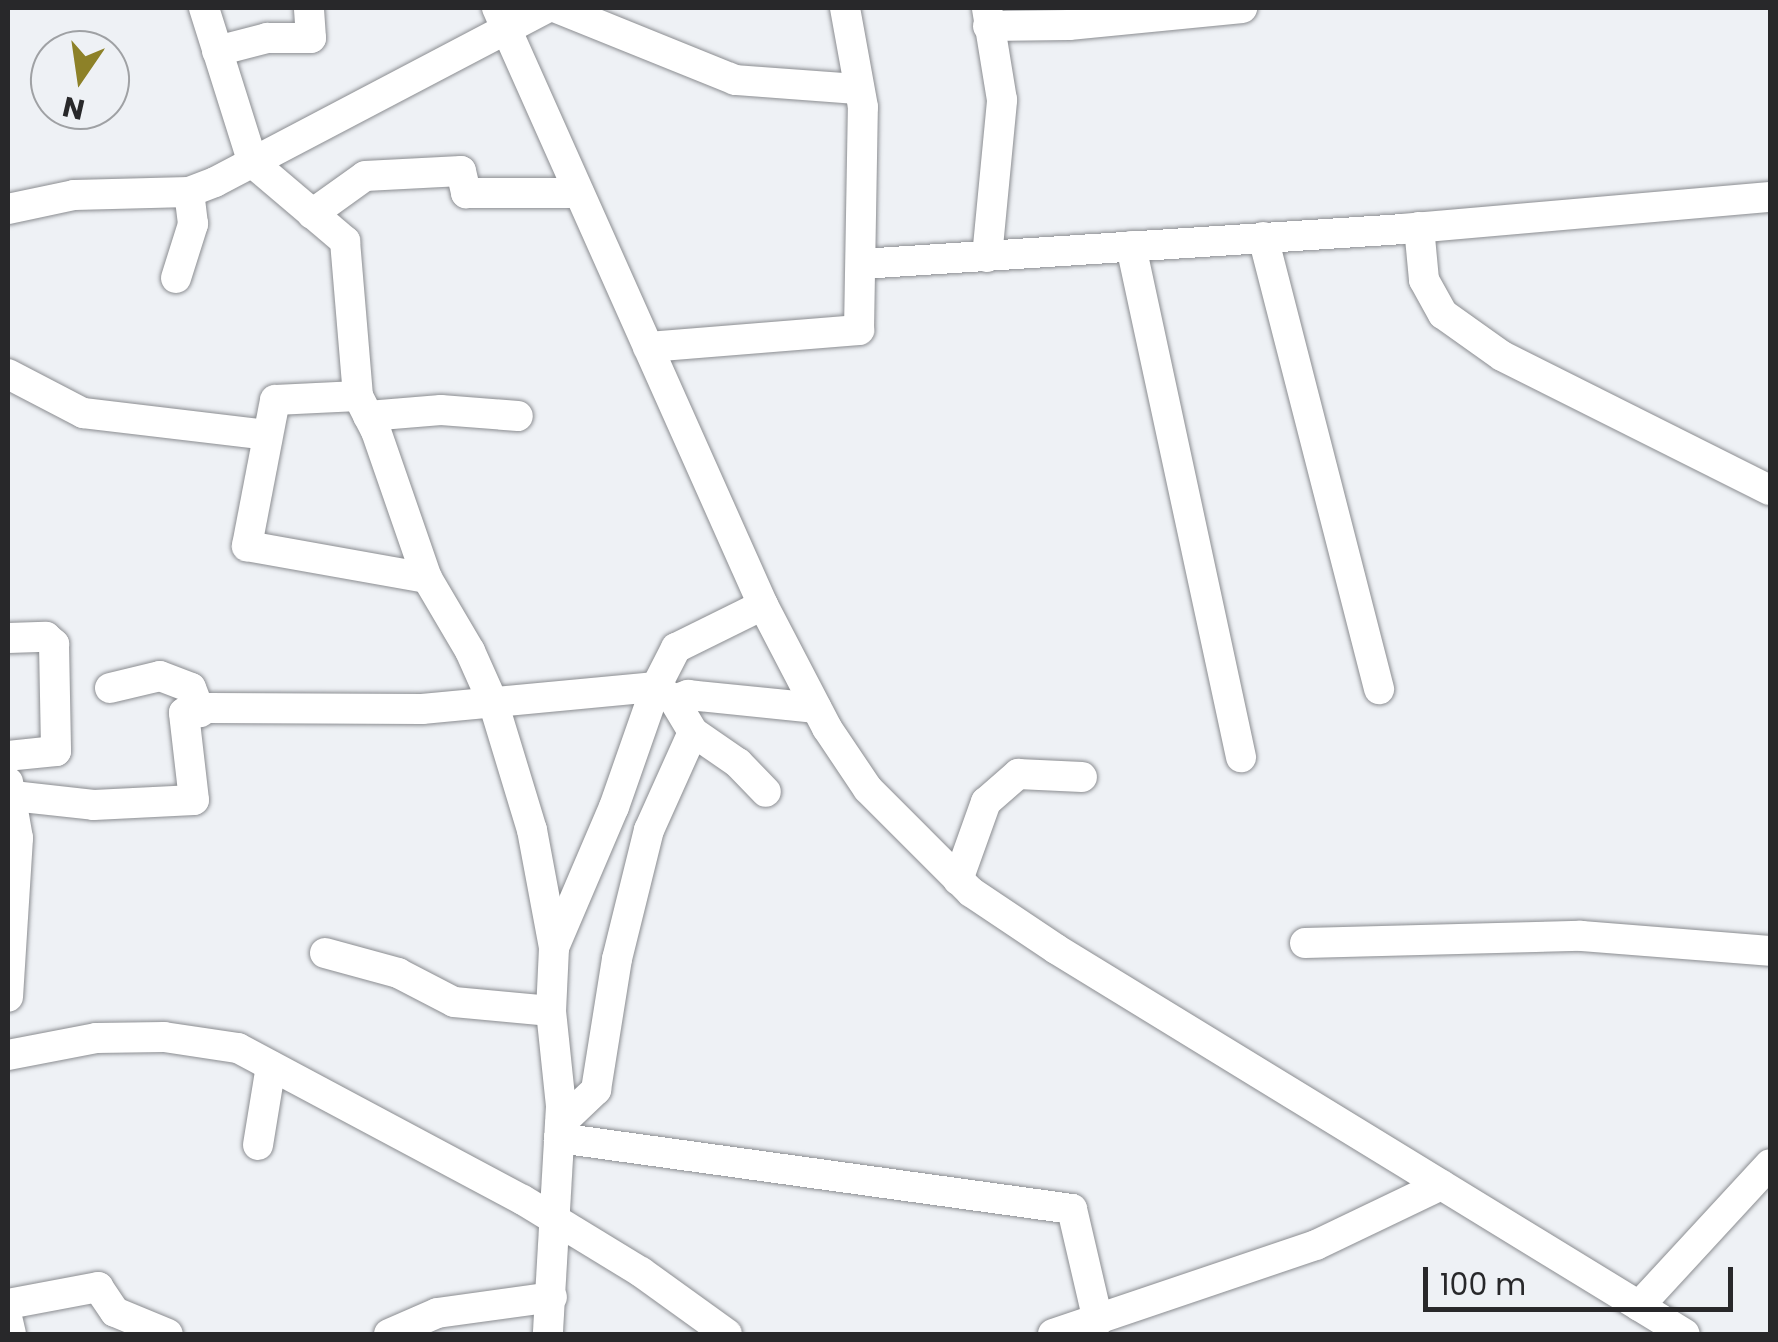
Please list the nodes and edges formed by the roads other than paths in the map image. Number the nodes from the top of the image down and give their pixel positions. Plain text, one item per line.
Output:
1 (204, 8) edge
2 (309, 8) edge
3 (546, 8) edge
4 (557, 8) edge
5 (845, 8) edge
6 (1242, 8) edge
7 (501, 17) edge
8 (988, 17) edge
9 (216, 51) junction
10 (859, 89) junction
11 (253, 163) junction
12 (189, 192) junction
13 (579, 193) junction
14 (1770, 197) edge
15 (8, 209) edge
16 (312, 214) junction
17 (1419, 227) junction
18 (1262, 237) junction
19 (1131, 246) junction
20 (987, 257) junction
21 (861, 264) junction
22 (176, 278) dead end
23 (648, 347) junction
24 (8, 374) edge
25 (363, 406) junction
26 (518, 416) dead end
27 (267, 436) junction
28 (1770, 490) edge
29 (427, 578) junction
30 (762, 605) junction
31 (8, 638) edge
32 (110, 688) dead end
33 (1379, 689) dead end
34 (665, 694) junction
35 (494, 705) junction
36 (816, 708) junction
37 (200, 712) junction
38 (693, 732) junction
39 (8, 756) edge
40 (1240, 757) dead end
41 (1082, 777) dead end
42 (10, 789) edge
43 (766, 792) dead end
44 (958, 880) junction
45 (1305, 942) dead end
46 (554, 948) junction
47 (1770, 951) edge
48 (325, 953) dead end
49 (8, 997) edge
50 (551, 1010) junction
51 (8, 1055) edge
52 (271, 1066) junction
53 (560, 1131) junction
54 (258, 1145) dead end
55 (1770, 1164) edge
56 (1441, 1185) junction
57 (553, 1222) junction
58 (552, 1297) junction
59 (8, 1304) edge
60 (1639, 1306) junction
61 (8, 1321) edge
62 (1110, 1324) edge
63 (12, 1334) edge
64 (168, 1334) edge
65 (388, 1334) edge
66 (548, 1334) edge
67 (726, 1334) edge
68 (1053, 1334) edge
69 (1685, 1334) edge

1 - 9 street
2 - 9 street
3 - 7 street
4 - 10 street
5 - 10 street
6 - 8 street
7 - 11 street
7 - 13 street
8 - 20 street
9 - 11 street
10 - 21 street
11 - 12 street
11 - 16 street
12 - 15 street
12 - 22 street
13 - 16 street
13 - 23 street
14 - 17 street
16 - 25 street
17 - 18 street
17 - 28 street
18 - 19 street
18 - 33 street
19 - 20 street
19 - 40 street
20 - 21 street
21 - 23 street
23 - 30 street
24 - 27 street
25 - 26 street
25 - 27 street
25 - 29 street
27 - 29 street
29 - 35 street
30 - 34 street
30 - 36 street
31 - 39 street
32 - 37 street
34 - 35 street
34 - 36 street
34 - 38 street
34 - 46 street
35 - 37 street
35 - 46 street
36 - 44 street
37 - 42 street
38 - 43 street
38 - 53 street
41 - 44 street
42 - 49 street
44 - 56 street
45 - 47 street
46 - 50 street
48 - 50 street
50 - 53 street
51 - 52 street
52 - 54 street
52 - 57 street
53 - 57 street
53 - 62 street
55 - 60 street
56 - 60 street
56 - 62 street
57 - 58 street
57 - 67 street
58 - 65 street
58 - 66 street
59 - 64 street
60 - 69 street
61 - 63 street
62 - 68 street

